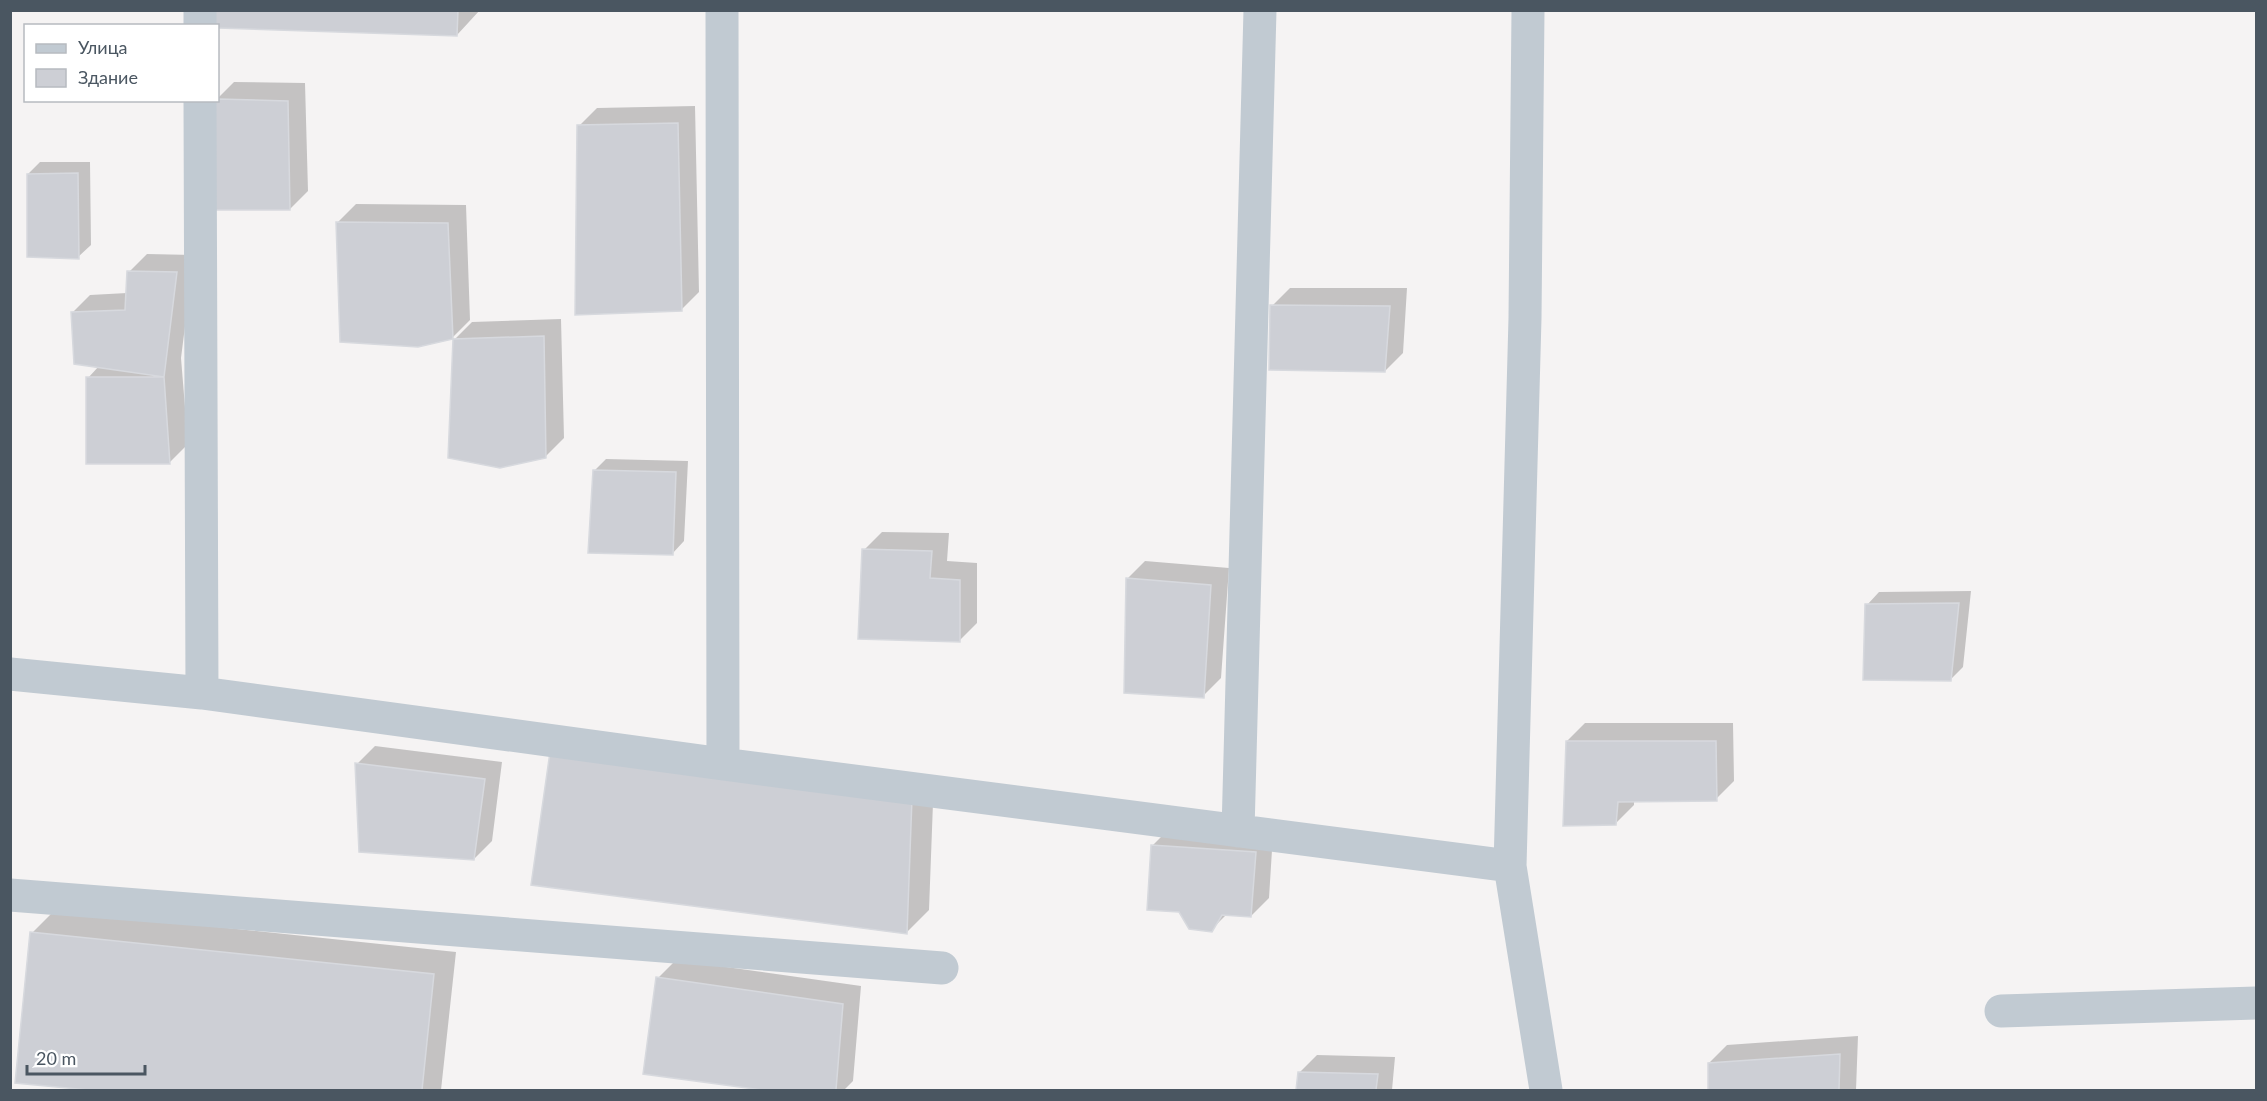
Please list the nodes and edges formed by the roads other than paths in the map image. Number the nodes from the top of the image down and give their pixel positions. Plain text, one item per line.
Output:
1 (722, 10) edge
2 (1260, 10) edge
3 (1528, 10) edge
4 (200, 102) edge
5 (10, 674) edge
6 (202, 693) junction
7 (723, 764) junction
8 (1238, 831) junction
9 (1510, 866) junction
10 (10, 895) edge
11 (942, 968) dead end
12 (2256, 1004) edge
13 (2001, 1011) dead end
14 (1546, 1090) edge

1 - 7 street
2 - 8 street
3 - 9 street
4 - 6 street
5 - 6 street
6 - 7 street
7 - 8 street
8 - 9 street
9 - 14 street
10 - 11 street
12 - 13 street

